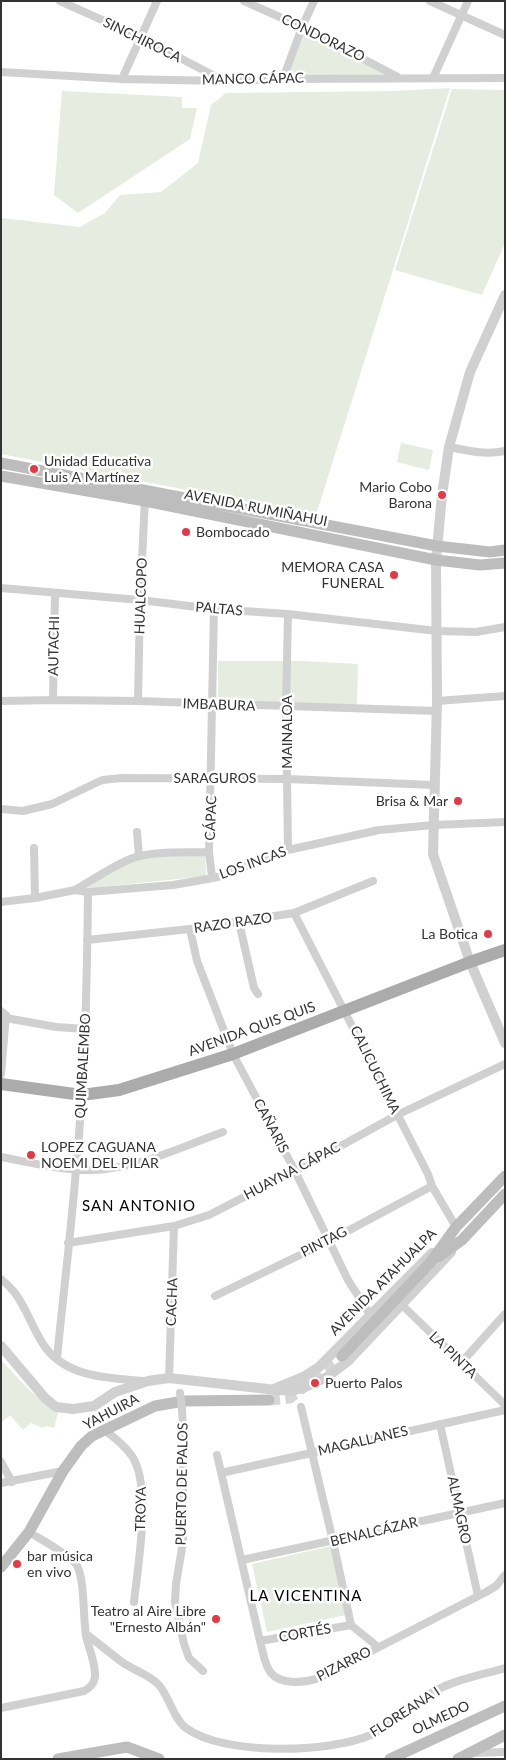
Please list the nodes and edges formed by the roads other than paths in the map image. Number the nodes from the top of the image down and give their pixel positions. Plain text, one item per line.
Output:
1 (60, 1) edge
2 (157, 1) edge
3 (244, 1) edge
4 (314, 1) edge
5 (430, 1) edge
6 (468, 1) edge
7 (461, 16) junction
8 (302, 27) junction
9 (505, 35) edge
10 (140, 38) junction
11 (1, 72) edge
12 (400, 78) junction
13 (433, 78) junction
14 (505, 78) edge
15 (122, 79) junction
16 (283, 79) junction
17 (224, 81) junction
18 (505, 294) edge
19 (449, 447) junction
20 (505, 451) edge
21 (1, 463) edge
22 (1, 476) edge
23 (145, 496) junction
24 (437, 546) junction
25 (505, 550) edge
26 (436, 560) junction
27 (505, 563) edge
28 (1, 588) edge
29 (55, 593) junction
30 (140, 600) junction
31 (214, 609) junction
32 (288, 614) junction
33 (505, 627) edge
34 (438, 632) junction
35 (505, 696) edge
36 (53, 700) junction
37 (1, 701) edge
38 (138, 701) junction
39 (213, 704) junction
40 (437, 706) junction
41 (286, 707) junction
42 (212, 778) junction
43 (287, 779) junction
44 (434, 785) junction
45 (1, 809) edge
46 (505, 822) edge
47 (434, 825) junction
48 (137, 832) dead end
49 (34, 848) dead end
50 (288, 850) junction
51 (209, 852) junction
52 (139, 856) junction
53 (212, 878) junction
54 (373, 881) dead end
55 (76, 890) junction
56 (88, 892) junction
57 (35, 898) junction
58 (1, 902) edge
59 (294, 914) junction
60 (239, 922) junction
61 (190, 929) junction
62 (87, 940) junction
63 (505, 950) edge
64 (470, 962) junction
65 (258, 994) dead end
66 (345, 1010) junction
67 (5, 1014) edge
68 (86, 1029) junction
69 (505, 1044) edge
70 (233, 1054) junction
71 (505, 1064) edge
72 (1, 1074) edge
73 (1, 1084) edge
74 (82, 1095) junction
75 (397, 1114) junction
76 (223, 1132) dead end
77 (1, 1157) edge
78 (76, 1169) junction
79 (295, 1171) junction
80 (505, 1176) edge
81 (432, 1186) junction
82 (505, 1194) edge
83 (174, 1226) junction
84 (454, 1230) junction
85 (462, 1240) junction
86 (329, 1241) junction
87 (68, 1243) junction
88 (430, 1263) junction
89 (1, 1279) edge
90 (215, 1296) dead end
91 (402, 1304) junction
92 (505, 1314) edge
93 (370, 1316) junction
94 (1, 1346) edge
95 (342, 1356) tunnel mouth
96 (57, 1359) junction
97 (461, 1363) junction
98 (169, 1378) junction
99 (185, 1379) junction
100 (148, 1381) junction
101 (269, 1395) junction
102 (505, 1405) edge
103 (301, 1407) dead end
104 (505, 1410) edge
105 (440, 1424) junction
106 (104, 1430) junction
107 (312, 1452) junction
108 (217, 1455) dead end
109 (1, 1462) edge
110 (63, 1471) junction
111 (221, 1473) junction
112 (12, 1482) junction
113 (1, 1483) edge
114 (505, 1503) edge
115 (459, 1512) junction
116 (28, 1532) junction
117 (333, 1541) junction
118 (242, 1560) junction
119 (1, 1567) edge
120 (505, 1575) edge
121 (478, 1596) junction
122 (134, 1602) dead end
123 (351, 1625) junction
124 (86, 1634) junction
125 (260, 1641) junction
126 (378, 1647) junction
127 (505, 1668) edge
128 (203, 1671) dead end
129 (505, 1706) edge
130 (1, 1708) edge
131 (505, 1735) edge
132 (505, 1752) edge
133 (470, 1753) junction
134 (58, 1759) edge
135 (159, 1759) edge
136 (390, 1759) edge
137 (458, 1759) edge

1 - 10 street, SINCHIROCA
2 - 10 street
3 - 8 street, CONDORAZO
4 - 8 street
5 - 7 street
6 - 7 street
7 - 9 street
7 - 13 street
8 - 12 street, CONDORAZO
8 - 16 street
10 - 15 street
10 - 17 street, SINCHIROCA
11 - 15 street, MANCO CÁPAC
12 - 13 street, MANCO CÁPAC
12 - 16 street, MANCO CÁPAC
13 - 14 street, MANCO CÁPAC
15 - 17 street, MANCO CÁPAC
16 - 17 street, MANCO CÁPAC
18 - 19 street
19 - 20 street
19 - 24 street
21 - 23 main road, AVENIDA RUMIÑAHUI
22 - 23 main road, AVENIDA RUMIÑAHUI
23 - 24 main road, AVENIDA RUMIÑAHUI
23 - 26 main road, AVENIDA RUMIÑAHUI
23 - 30 street, HUALCOPO
24 - 25 main road, AVENIDA RUMIÑAHUI
24 - 26 street
26 - 27 main road, AVENIDA RUMIÑAHUI
26 - 34 street
28 - 29 street, PALTAS
29 - 30 street, PALTAS
29 - 36 street, AUTACHI
30 - 31 street, PALTAS
30 - 38 street, HUALCOPO
31 - 32 street, PALTAS
31 - 39 street, CÁPAC
32 - 34 street, PALTAS
32 - 41 street, MAINALOA
33 - 34 street, PALTAS
34 - 40 street
35 - 40 street, IMBABURA
36 - 37 street, IMBABURA
36 - 38 street, IMBABURA
38 - 39 street, IMBABURA
39 - 41 street, IMBABURA
39 - 42 street, CÁPAC
40 - 41 street, IMBABURA
40 - 44 street
41 - 43 street, MAINALOA
42 - 43 street, SARAGUROS
42 - 45 street, SARAGUROS
42 - 51 street, CÁPAC
43 - 44 street, SARAGUROS
43 - 50 street, MAINALOA
44 - 47 street
46 - 47 street, LOS INCAS
47 - 50 street, LOS INCAS
47 - 64 street
48 - 52 street
49 - 57 street
50 - 53 street, LOS INCAS
51 - 52 street
51 - 53 street, CÁPAC
52 - 55 street
53 - 56 street, LOS INCAS
54 - 59 street, RAZO RAZO
55 - 56 street, LOS INCAS
55 - 57 street, LOS INCAS
56 - 62 street, QUIMBALEMBO
57 - 58 street, LOS INCAS
59 - 60 street, RAZO RAZO
59 - 66 street, CALICUCHIMA
60 - 61 street, RAZO RAZO
60 - 65 street
61 - 62 street, RAZO RAZO
61 - 70 street, CAÑARIS
62 - 68 street, QUIMBALEMBO
63 - 64 main road, AVENIDA QUIS QUIS
64 - 66 main road, AVENIDA QUIS QUIS
64 - 69 street
66 - 70 main road, AVENIDA QUIS QUIS
66 - 75 street, CALICUCHIMA
67 - 68 street
67 - 72 street
68 - 74 street, QUIMBALEMBO
70 - 74 main road, AVENIDA QUIS QUIS
70 - 79 street, CAÑARIS
71 - 75 street, HUAYNA CÁPAC
73 - 74 main road, AVENIDA QUIS QUIS
74 - 78 street, QUIMBALEMBO
75 - 79 street, HUAYNA CÁPAC
75 - 81 street, CALICUCHIMA
76 - 78 street
77 - 78 street
78 - 87 street, QUIMBALEMBO
79 - 83 street, HUAYNA CÁPAC
79 - 86 street, CAÑARIS
80 - 84 main road, AVENIDA ATAHUALPA
81 - 84 street, CALICUCHIMA
81 - 86 street, PINTAG
82 - 85 main road, AVENIDA ATAHUALPA
83 - 87 street, HUAYNA CÁPAC
83 - 98 street, CACHA
84 - 88 main road
84 - 93 street, AVENIDA ATAHUALPA
85 - 88 main road
85 - 91 street, AVENIDA ATAHUALPA
86 - 90 street, PINTAG
86 - 93 street, CAÑARIS
87 - 96 street, QUIMBALEMBO
88 - 95 main road
89 - 96 street
91 - 97 street, LA PINTA
91 - 101 street, AVENIDA ATAHUALPA
92 - 97 street
93 - 101 street, AVENIDA ATAHUALPA
94 - 100 street, AVENIDA ATAHUALPA
96 - 100 street
97 - 102 street, LA PINTA
98 - 99 street, AVENIDA ATAHUALPA
98 - 100 street, AVENIDA ATAHUALPA
99 - 101 street, AVENIDA ATAHUALPA
99 - 128 street, PUERTO DE PALOS, bridge
101 - 106 main road, YAHUIRA
103 - 107 street
104 - 105 street, MAGALLANES
105 - 107 street, MAGALLANES
105 - 115 street, ALMAGRO
106 - 110 main road, YAHUIRA
106 - 122 street, TROYA
107 - 111 street, MAGALLANES
107 - 117 street
108 - 111 street, PIZARRO
109 - 112 street
110 - 112 street
110 - 116 main road, YAHUIRA
111 - 118 street, PIZARRO
112 - 113 street
114 - 115 street, BENALCÁZAR
115 - 117 street, BENALCÁZAR
115 - 121 street, ALMAGRO
116 - 119 main road, YAHUIRA
116 - 124 street
117 - 118 street, BENALCÁZAR
117 - 123 street
118 - 125 street, PIZARRO
120 - 121 street, PIZARRO
121 - 126 street, PIZARRO
123 - 125 street, CORTÉS
123 - 126 street
124 - 127 street, FLOREANA I
124 - 130 street
125 - 126 street, PIZARRO
129 - 136 main road, OLMEDO
131 - 133 main road
132 - 133 street
133 - 137 main road
134 - 135 main road

